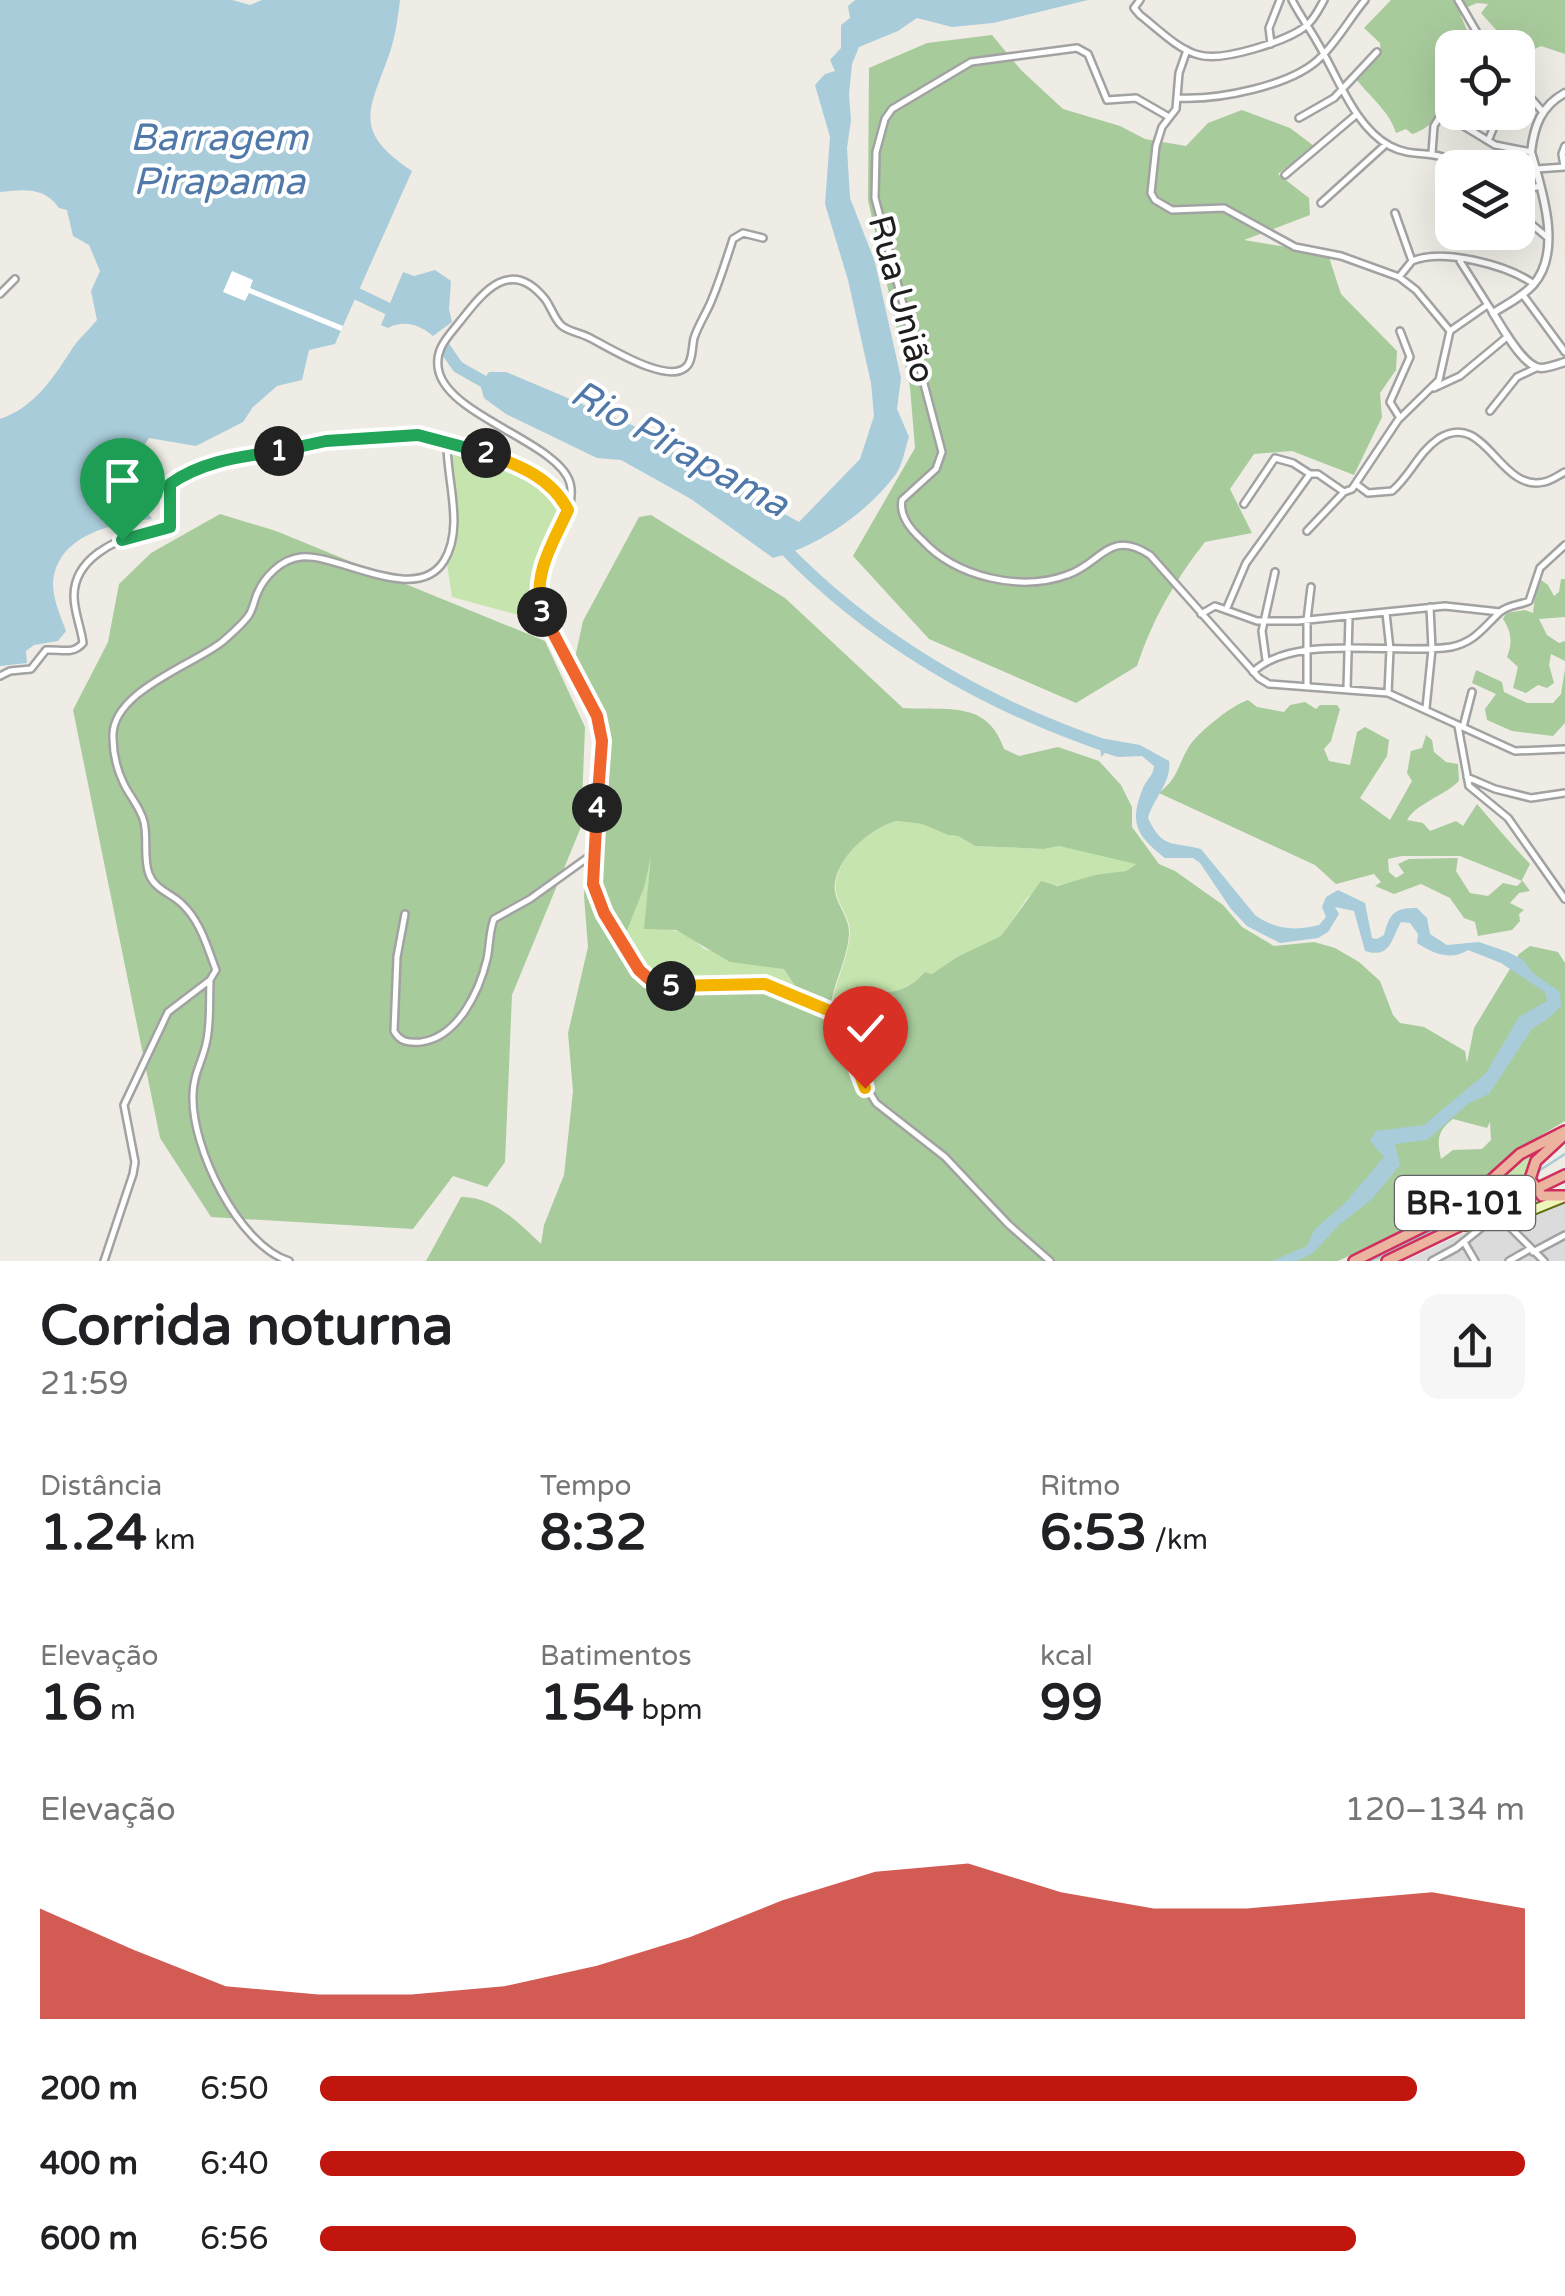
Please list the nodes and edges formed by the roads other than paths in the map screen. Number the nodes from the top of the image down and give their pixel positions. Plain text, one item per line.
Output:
1 (1280, 0) edge
2 (1292, 0) edge
3 (1324, 0) edge
4 (1366, 0) edge
5 (1458, 0) edge
6 (1138, 3) edge
7 (1307, 26) junction
8 (1475, 30) edge
9 (1271, 44) junction
10 (1188, 50) junction
11 (1378, 52) dead end
12 (1324, 54) junction
13 (1344, 87) junction
14 (1565, 92) edge
15 (1178, 98) junction
16 (1535, 103) edge
17 (1542, 111) junction
18 (1356, 114) junction
19 (1169, 117) junction
20 (1299, 118) dead end
21 (1435, 127) edge
22 (1470, 130) edge
23 (1493, 130) edge
24 (1488, 141) junction
25 (1386, 145) junction
26 (1565, 146) edge
27 (1523, 150) edge
28 (1532, 150) edge
29 (1432, 153) junction
30 (1435, 153) edge
31 (1535, 166) edge
32 (1564, 166) edge
33 (1536, 169) junction
34 (1286, 175) dead end
35 (1540, 186) junction
36 (1535, 187) edge
37 (1321, 204) dead end
38 (1395, 213) dead end
39 (1535, 226) edge
40 (1547, 236) junction
41 (762, 238) dead end
42 (1459, 260) junction
43 (1412, 261) junction
44 (1400, 277) junction
45 (14, 279) dead end
46 (1534, 284) junction
47 (0, 294) edge
48 (1522, 295) junction
49 (1486, 306) junction
50 (1493, 313) junction
51 (1400, 332) dead end
52 (1450, 332) junction
53 (1508, 337) junction
54 (1565, 352) edge
55 (1565, 362) edge
56 (1536, 368) junction
57 (1431, 388) junction
58 (1490, 412) dead end
59 (1400, 418) junction
60 (447, 442) junction
61 (1565, 472) edge
62 (1310, 474) junction
63 (1356, 484) junction
64 (1344, 492) junction
65 (1244, 504) dead end
66 (568, 510) junction
67 (1307, 530) dead end
68 (1565, 546) edge
69 (1276, 572) dead end
70 (1311, 587) dead end
71 (1430, 607) junction
72 (1226, 610) junction
73 (1386, 612) junction
74 (1500, 612) junction
75 (1202, 614) junction
76 (1349, 616) junction
77 (1263, 620) junction
78 (1307, 620) junction
79 (1390, 649) junction
80 (1432, 649) junction
81 (1348, 650) junction
82 (1308, 651) junction
83 (1266, 660) junction
84 (1254, 672) junction
85 (0, 676) edge
86 (1307, 686) junction
87 (1347, 689) junction
88 (1388, 692) junction
89 (1472, 692) dead end
90 (1426, 708) junction
91 (1461, 726) junction
92 (1565, 749) edge
93 (1465, 776) junction
94 (1565, 793) edge
95 (594, 853) junction
96 (1565, 899) edge
97 (405, 914) dead end
98 (210, 980) junction
99 (1565, 1133) edge
100 (1565, 1174) edge
101 (1534, 1189) junction
102 (1565, 1196) edge
103 (1517, 1216) junction
104 (1495, 1220) junction
105 (1460, 1227) junction
106 (1514, 1234) junction
107 (1565, 1235) edge
108 (1464, 1242) junction
109 (1532, 1250) junction
110 (104, 1261) edge
111 (289, 1261) edge
112 (1050, 1261) edge
113 (1354, 1261) edge
114 (1387, 1261) edge
115 (1432, 1261) edge
116 (1475, 1261) edge
117 (1509, 1261) edge
118 (1544, 1261) edge

1 - 9 street
2 - 7 street
3 - 7 street
4 - 12 street
5 - 8 street
6 - 10 street
7 - 9 street
7 - 12 street
9 - 10 street
10 - 15 street
11 - 13 street
12 - 13 street
12 - 15 street
13 - 18 street
13 - 20 street
14 - 17 street
15 - 19 street
16 - 17 street
17 - 28 street
18 - 25 street
18 - 34 street
19 - 44 street
19 - 75 street, Rua União
21 - 29 street
22 - 24 street
23 - 24 street
24 - 27 street
25 - 29 street
25 - 37 street
26 - 32 street
29 - 30 street
31 - 33 street
32 - 33 street
33 - 35 street
35 - 36 street
35 - 40 street
38 - 43 street
39 - 40 street
40 - 46 street
41 - 66 street
42 - 43 street
42 - 46 street
42 - 49 street
43 - 44 street
44 - 52 street
45 - 47 street
46 - 48 street
48 - 50 street
48 - 54 street
49 - 50 street
49 - 52 street
50 - 53 street
51 - 59 street
52 - 57 street
53 - 56 street
53 - 57 street
55 - 56 street
56 - 58 street
57 - 59 street
59 - 63 street
60 - 66 street
60 - 85 street
60 - 98 street
61 - 63 street
62 - 64 street
62 - 65 street
62 - 72 street
63 - 64 street
64 - 67 street
66 - 95 street
68 - 74 street
69 - 77 street
70 - 78 street
71 - 73 street
71 - 74 street
71 - 80 street
72 - 75 street
72 - 77 street
73 - 76 street
73 - 79 street
74 - 80 street
75 - 84 street
76 - 78 street
76 - 81 street
77 - 78 street
77 - 83 street
78 - 82 street
79 - 80 street
79 - 81 street
79 - 88 street
80 - 90 street
81 - 82 street
81 - 87 street
82 - 83 street
82 - 86 street
83 - 84 street
84 - 86 street
86 - 87 street
87 - 88 street
88 - 90 street
89 - 91 street
90 - 91 street
91 - 92 street
91 - 93 street
93 - 94 street
93 - 96 street
95 - 97 street
95 - 112 street
98 - 110 street
98 - 111 street
99 - 101 highway
99 - 113 highway, BR-101
100 - 101 highway, BR-101
101 - 102 highway
101 - 104 highway
101 - 105 highway, BR-101
102 - 103 main road
103 - 104 main road
103 - 106 street
104 - 105 main road
104 - 106 street
104 - 108 street
105 - 114 highway, BR-101
106 - 109 street
107 - 109 street
108 - 115 street
108 - 116 street
109 - 117 street
109 - 118 street

